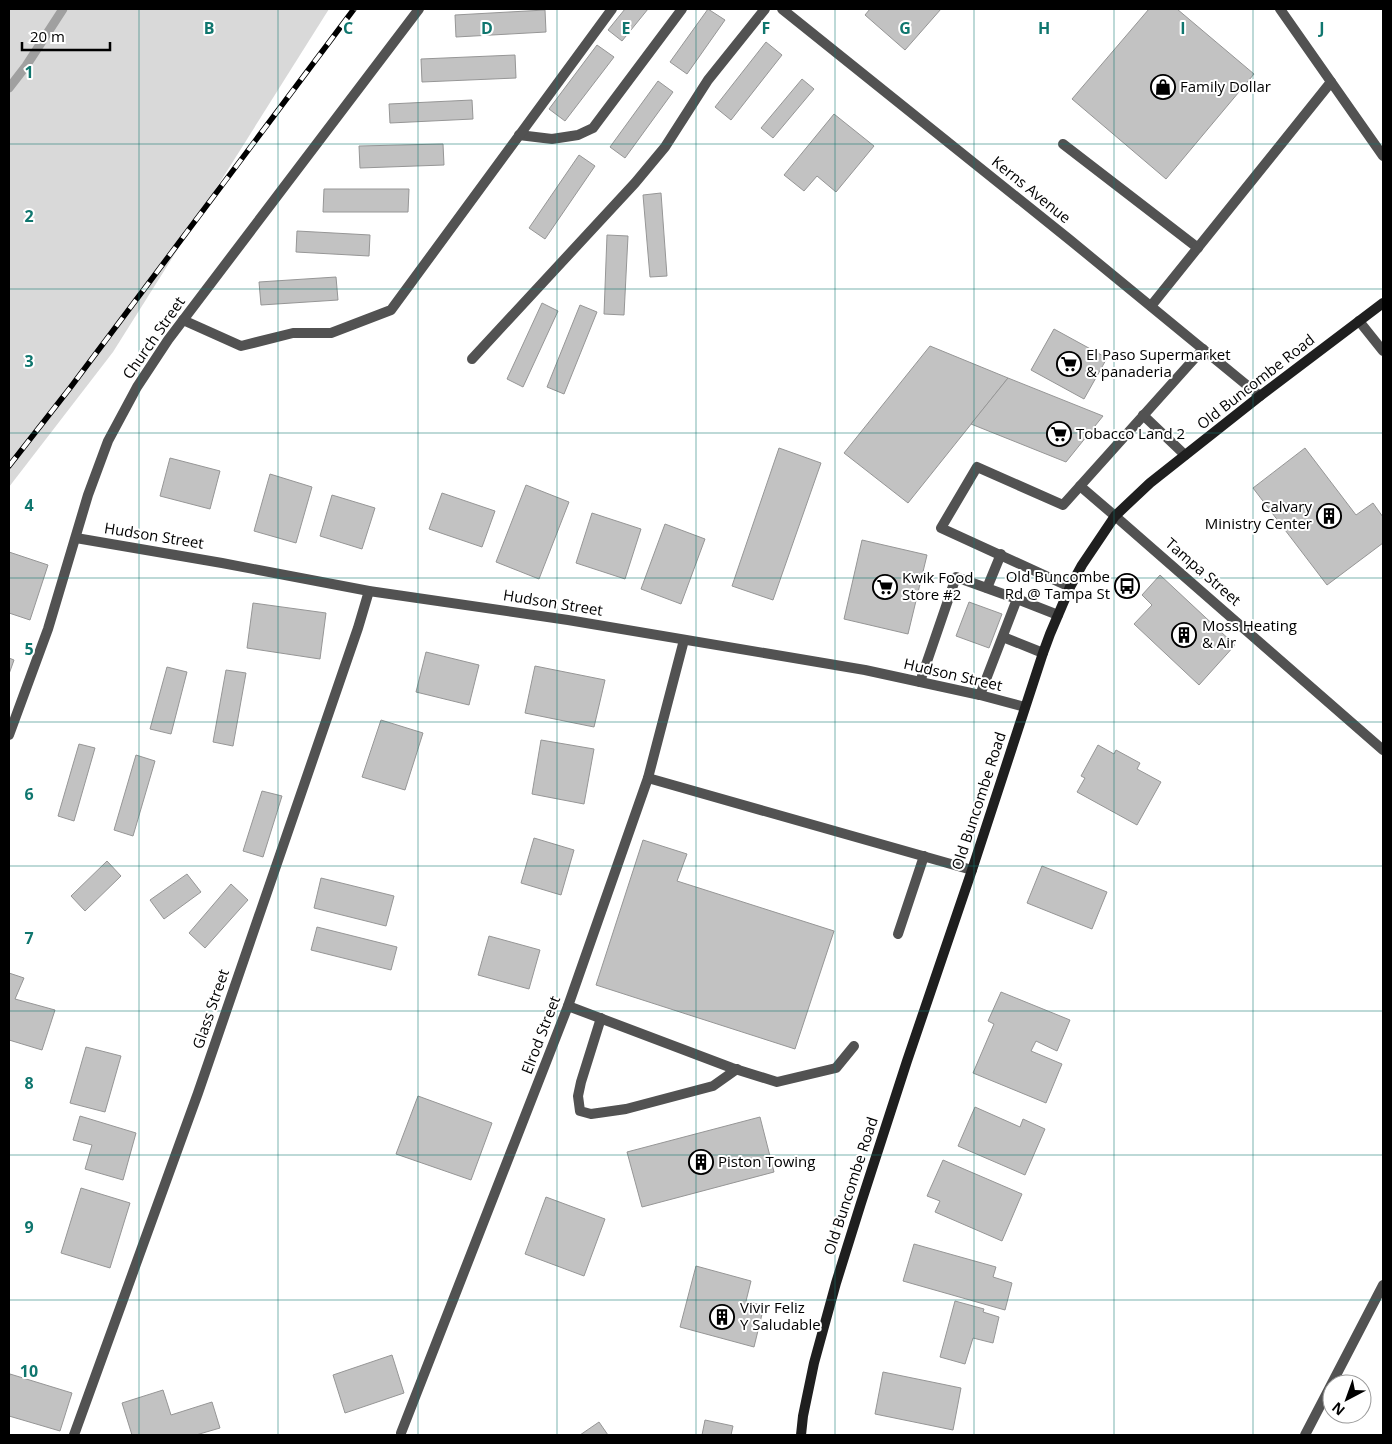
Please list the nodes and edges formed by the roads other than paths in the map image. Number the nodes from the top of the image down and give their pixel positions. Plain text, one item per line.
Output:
1 (419, 9) edge
2 (612, 9) edge
3 (682, 9) edge
4 (765, 9) edge
5 (782, 9) edge
6 (1280, 9) edge
7 (1331, 82) junction
8 (519, 135) junction
9 (1063, 144) dead end
10 (1383, 156) edge
11 (1198, 248) junction
12 (1383, 303) edge
13 (1151, 306) junction
14 (183, 320) junction
15 (1359, 321) junction
16 (1203, 349) junction
17 (1383, 351) edge
18 (472, 358) dead end
19 (1260, 396) junction
20 (1144, 415) junction
21 (1185, 455) junction
22 (1080, 486) junction
23 (1115, 516) junction
24 (76, 538) junction
25 (1001, 554) junction
26 (1070, 587) junction
27 (987, 588) junction
28 (369, 591) junction
29 (1018, 599) junction
30 (1058, 614) junction
31 (1003, 637) junction
32 (684, 640) junction
33 (1043, 653) junction
34 (920, 682) junction
35 (980, 695) junction
36 (1025, 707) junction
37 (9, 735) edge
38 (1383, 750) edge
39 (648, 778) junction
40 (924, 856) junction
41 (972, 870) junction
42 (898, 934) dead end
43 (568, 1006) junction
44 (601, 1018) junction
45 (854, 1046) dead end
46 (737, 1069) junction
47 (1383, 1285) edge
48 (401, 1433) dead end
49 (74, 1435) edge
50 (800, 1435) edge
51 (1305, 1435) edge

1 - 14 street, Church Street
2 - 8 street
3 - 8 street
4 - 18 street
5 - 13 street, Kerns Avenue
6 - 7 street
7 - 10 street
7 - 11 street
8 - 14 street
9 - 11 street
11 - 13 street
12 - 15 street, Old Buncombe Road
13 - 16 street, Kerns Avenue
14 - 24 street, Church Street
15 - 17 street
15 - 19 street, Old Buncombe Road
16 - 19 street, Kerns Avenue
16 - 20 street
19 - 21 street, Old Buncombe Road
20 - 21 street
20 - 22 street
21 - 23 street, Old Buncombe Road
22 - 23 street, Tampa Street
22 - 25 street
23 - 26 street, Old Buncombe Road
23 - 38 street, Tampa Street
24 - 28 street, Hudson Street
24 - 37 street, Church Street
25 - 26 street
25 - 27 street
26 - 30 street, Old Buncombe Road
27 - 29 street
27 - 34 street
28 - 32 street, Hudson Street
28 - 49 street, Glass Street
29 - 30 street
29 - 31 street
30 - 33 street, Old Buncombe Road
31 - 33 street
31 - 35 street
32 - 34 street, Hudson Street
32 - 39 street, Elrod Street
33 - 36 street, Old Buncombe Road
34 - 35 street, Hudson Street
35 - 36 street, Hudson Street
36 - 41 street, Old Buncombe Road
39 - 40 street
39 - 43 street, Elrod Street
40 - 41 street
40 - 42 street
41 - 50 street, Old Buncombe Road
43 - 44 street
43 - 48 street, Elrod Street
44 - 46 street
44 - 46 street
45 - 46 street
47 - 51 street

